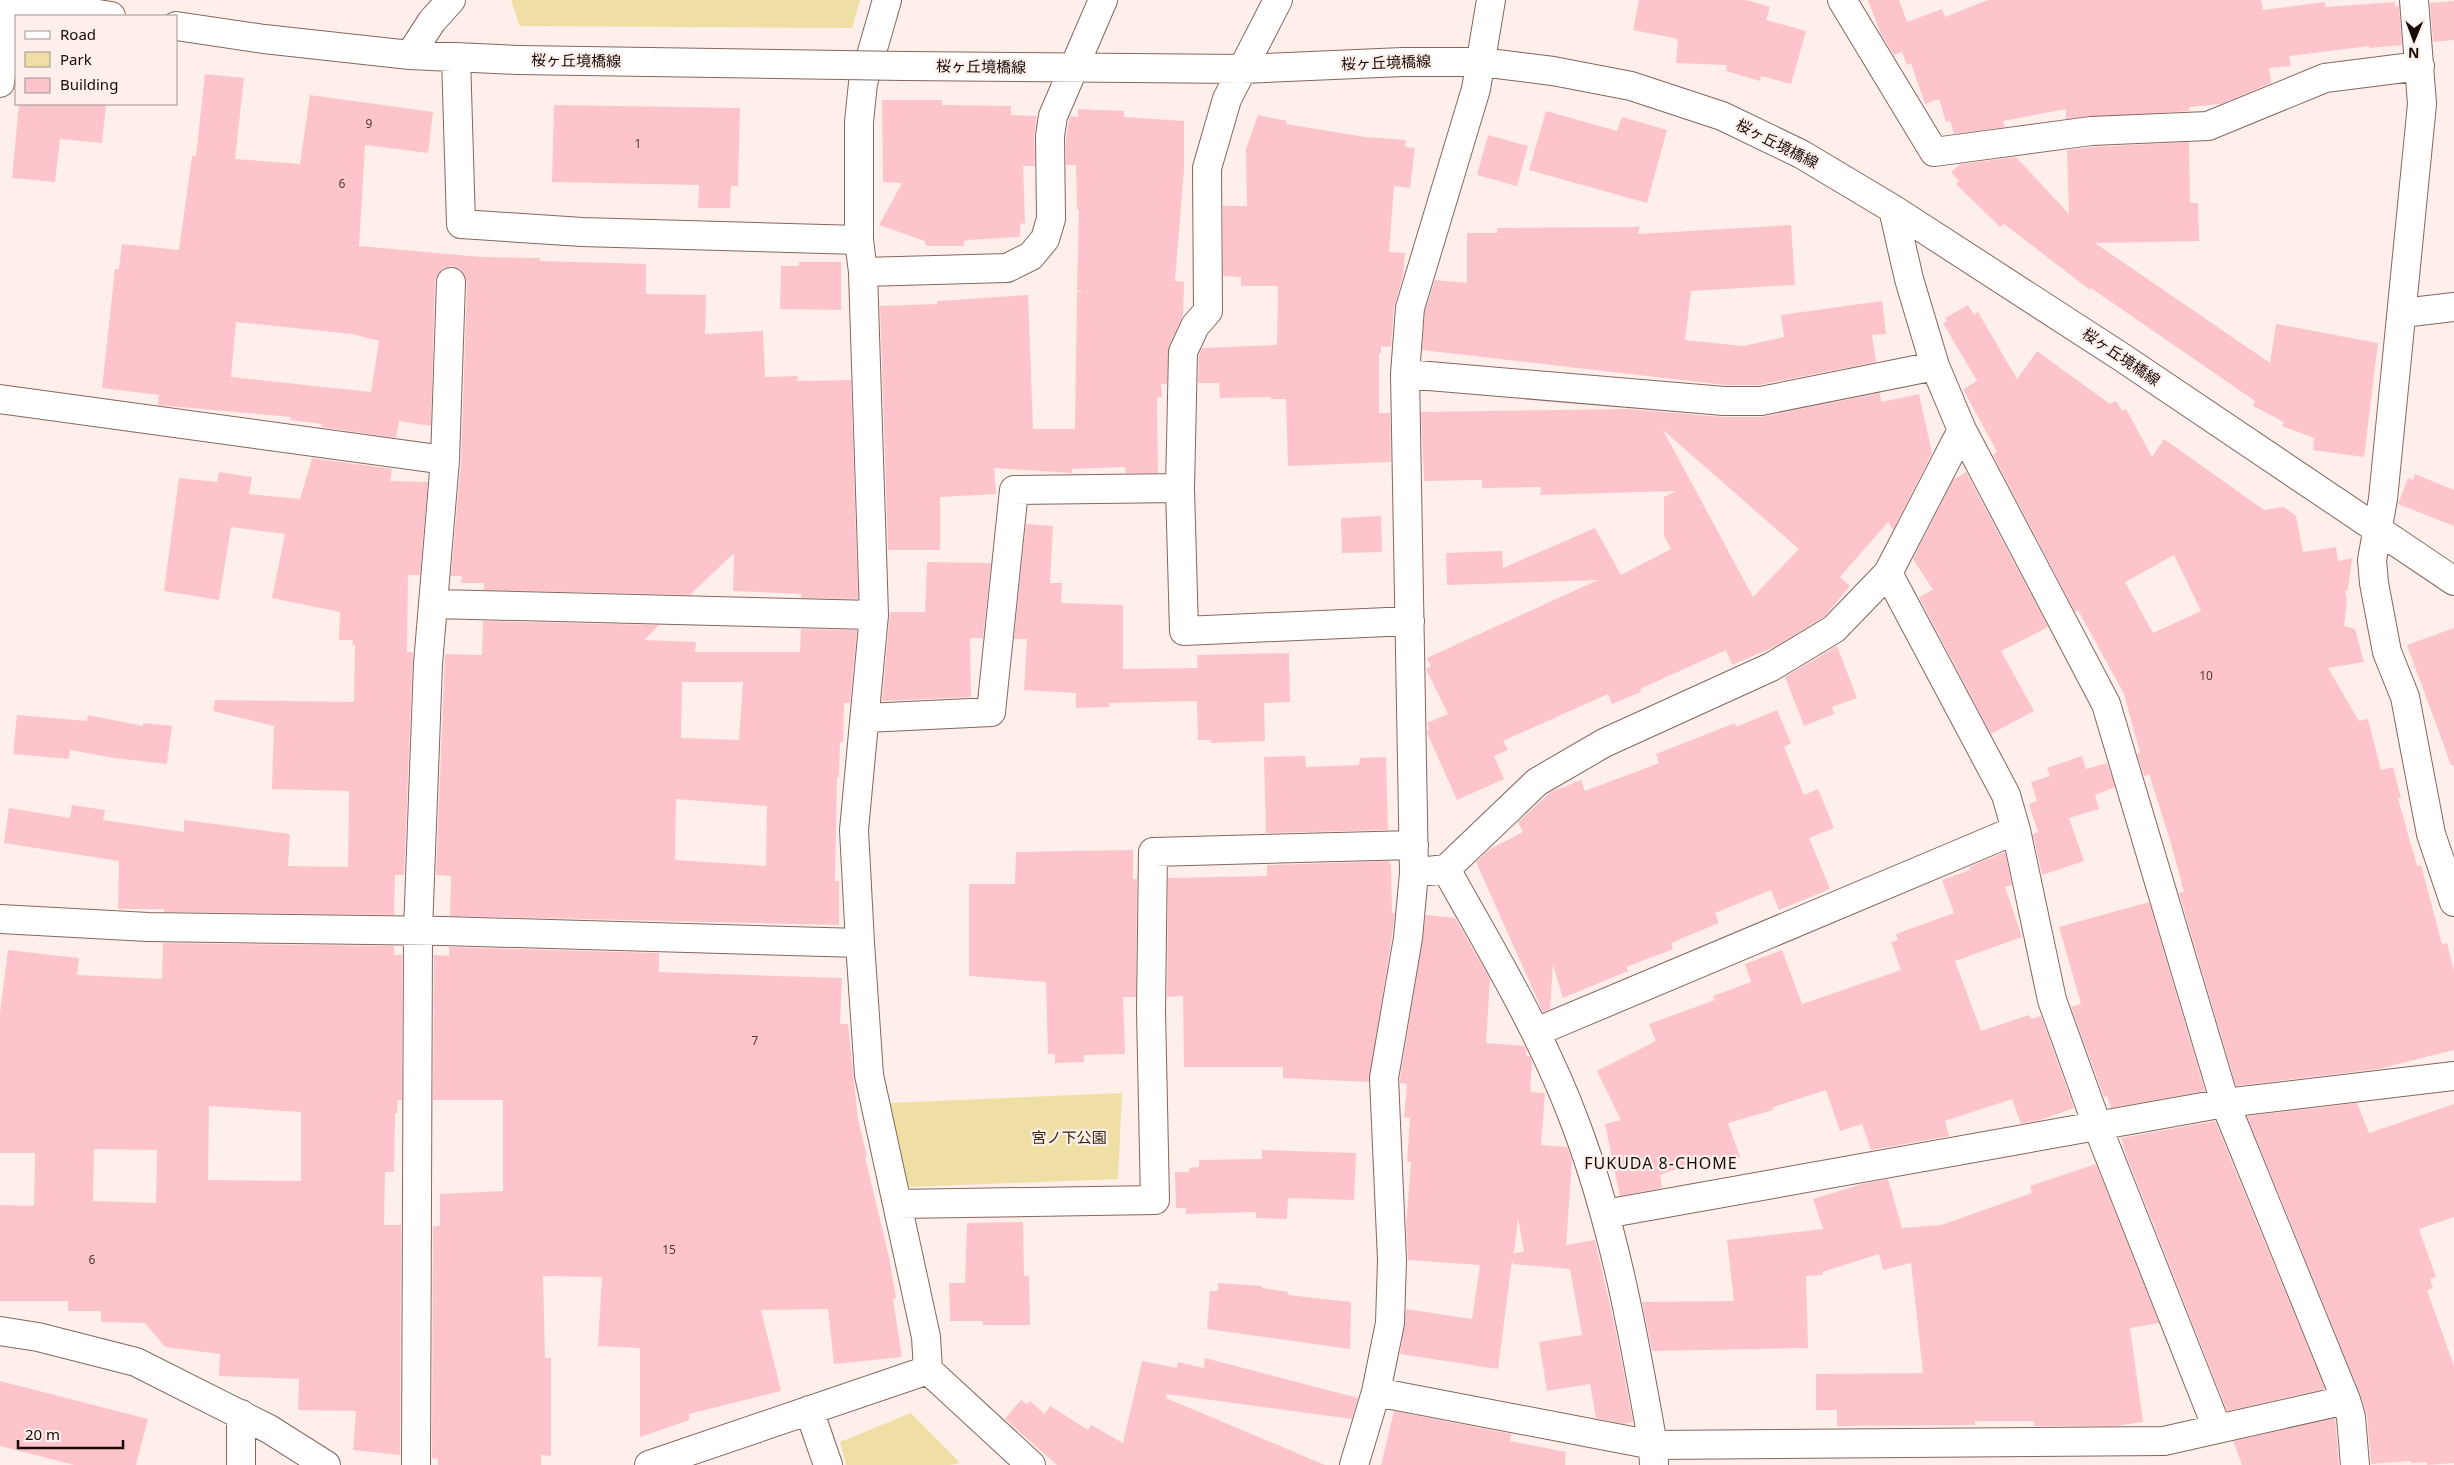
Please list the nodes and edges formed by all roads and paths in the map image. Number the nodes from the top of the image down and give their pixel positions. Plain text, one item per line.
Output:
1 (8, 0) edge
2 (451, 0) edge
3 (887, 0) edge
4 (1103, 0) edge
5 (1278, 0) edge
6 (1491, 0) edge
7 (1842, 0) edge
8 (2414, 0) edge
9 (105, 15) edge
10 (178, 26) edge
11 (410, 55) junction
12 (456, 57) junction
13 (1481, 62) junction
14 (2420, 66) junction
15 (1072, 68) junction
16 (1242, 69) junction
17 (0, 83) edge
18 (1893, 209) junction
19 (859, 240) junction
20 (863, 272) junction
21 (451, 282) dead end
22 (2454, 307) edge
23 (2403, 313) junction
24 (1935, 366) junction
25 (1405, 374) junction
26 (0, 399) edge
27 (1962, 430) junction
28 (446, 460) junction
29 (1180, 488) junction
30 (2376, 529) junction
31 (1888, 573) junction
32 (2454, 581) edge
33 (435, 604) junction
34 (874, 615) junction
35 (1410, 621) junction
36 (866, 718) junction
37 (2016, 830) junction
38 (1414, 845) junction
39 (1446, 868) junction
40 (1414, 873) junction
41 (2454, 902) edge
42 (0, 919) edge
43 (418, 931) junction
44 (860, 943) junction
45 (1536, 1032) junction
46 (2454, 1076) edge
47 (2225, 1103) junction
48 (2097, 1125) junction
49 (897, 1204) junction
50 (1605, 1214) junction
51 (0, 1331) edge
52 (928, 1370) junction
53 (1376, 1392) junction
54 (2346, 1400) junction
55 (809, 1410) junction
56 (241, 1414) junction
57 (2217, 1428) junction
58 (1654, 1455) edge
59 (241, 1465) edge
60 (326, 1465) edge
61 (416, 1465) edge
62 (649, 1465) edge
63 (828, 1465) edge
64 (1031, 1465) edge
65 (1354, 1465) edge
66 (2355, 1465) edge

1 - 9 street
1 - 17 street
2 - 11 street
3 - 19 street
4 - 15 street
5 - 16 street
6 - 13 street
7 - 14 street
8 - 14 street
10 - 11 street, 桜ヶ丘境橋線
11 - 12 street, 桜ヶ丘境橋線
12 - 15 street, 桜ヶ丘境橋線, bridge
12 - 19 street
13 - 16 street, 桜ヶ丘境橋線
13 - 18 street, 桜ヶ丘境橋線
13 - 25 street
14 - 23 street
15 - 16 street, 桜ヶ丘境橋線
15 - 20 street
16 - 29 street
18 - 24 street
18 - 30 street, 桜ヶ丘境橋線
19 - 20 street
20 - 34 street
21 - 28 street
22 - 23 street
23 - 30 street
24 - 25 street
24 - 27 street
25 - 35 street
26 - 28 street
27 - 31 street
27 - 47 street
28 - 33 street
29 - 35 street
29 - 36 street
30 - 32 street, 桜ヶ丘境橋線
30 - 41 street
31 - 37 street
31 - 39 street
33 - 34 street
33 - 43 street
34 - 36 street
35 - 38 street
36 - 44 street
37 - 45 street
37 - 48 street
38 - 40 street
38 - 49 street
39 - 40 street
39 - 45 street
40 - 53 street
42 - 43 street
43 - 44 street
43 - 61 street
44 - 49 street
45 - 50 street
46 - 47 street
47 - 48 street
47 - 54 street
48 - 50 street
48 - 57 street
49 - 52 street
50 - 58 street
51 - 56 street
52 - 55 street
52 - 64 street
53 - 58 street
53 - 65 street
54 - 57 street
54 - 66 street
55 - 62 street
55 - 63 street
56 - 59 street
56 - 60 street
57 - 58 street

